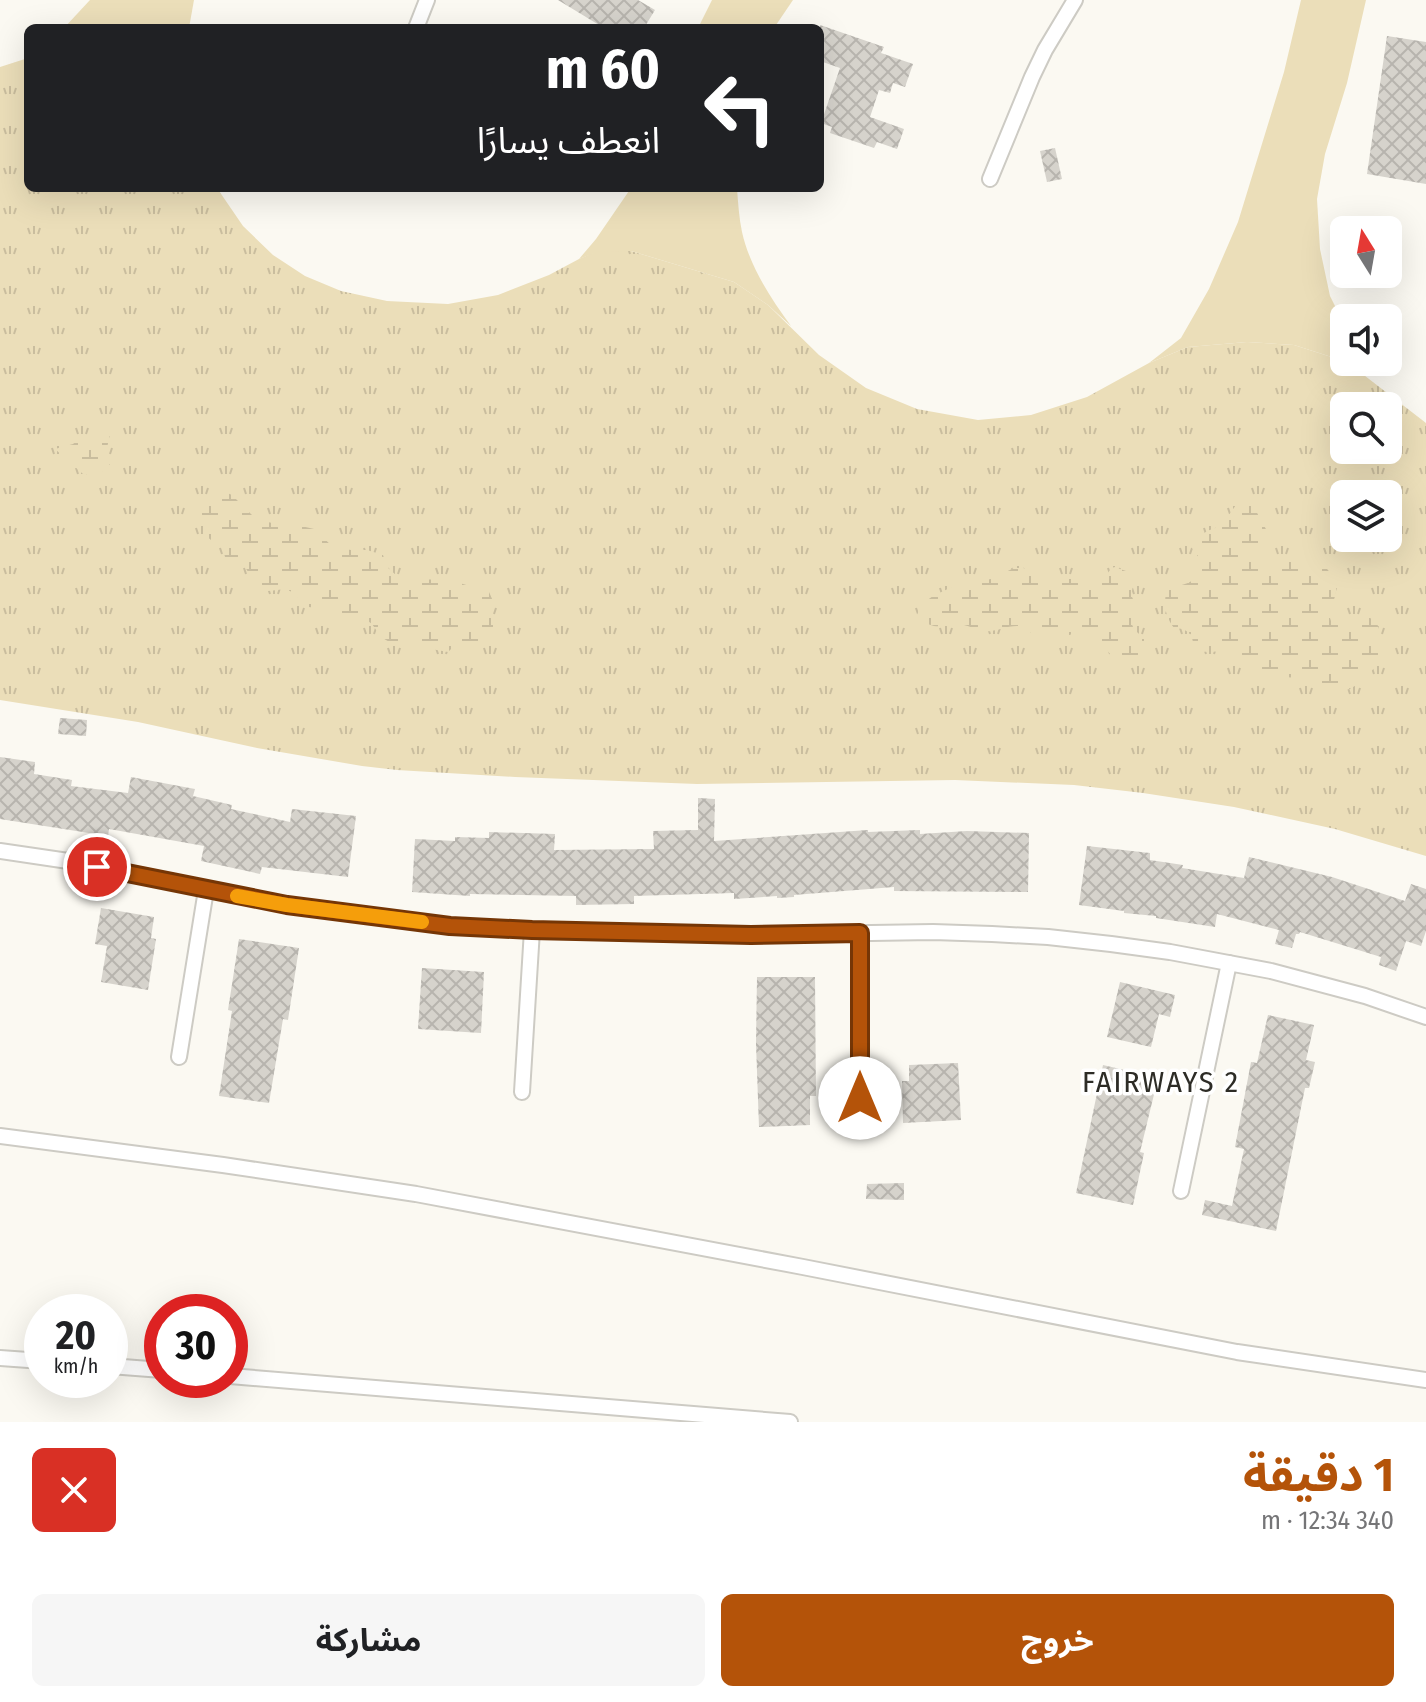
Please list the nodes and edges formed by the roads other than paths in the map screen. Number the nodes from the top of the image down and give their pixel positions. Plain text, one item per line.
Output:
1 (427, 0) edge
2 (1075, 0) edge
3 (418, 24) edge
4 (990, 179) dead end
5 (0, 851) edge
6 (206, 890) junction
7 (532, 930) junction
8 (860, 933) junction
9 (1229, 963) junction
10 (1426, 1017) edge
11 (179, 1057) dead end
12 (522, 1092) dead end
13 (860, 1098) dead end
14 (0, 1136) edge
15 (1181, 1191) dead end
16 (0, 1358) edge
17 (24, 1360) edge
18 (248, 1377) edge
19 (1426, 1380) edge
20 (790, 1422) edge

1 - 3 street
2 - 4 street
5 - 6 street
6 - 7 street
6 - 11 street
7 - 8 street
7 - 12 street
8 - 9 street
8 - 13 street
9 - 10 street
9 - 15 street
14 - 19 street
16 - 17 street
18 - 20 street

